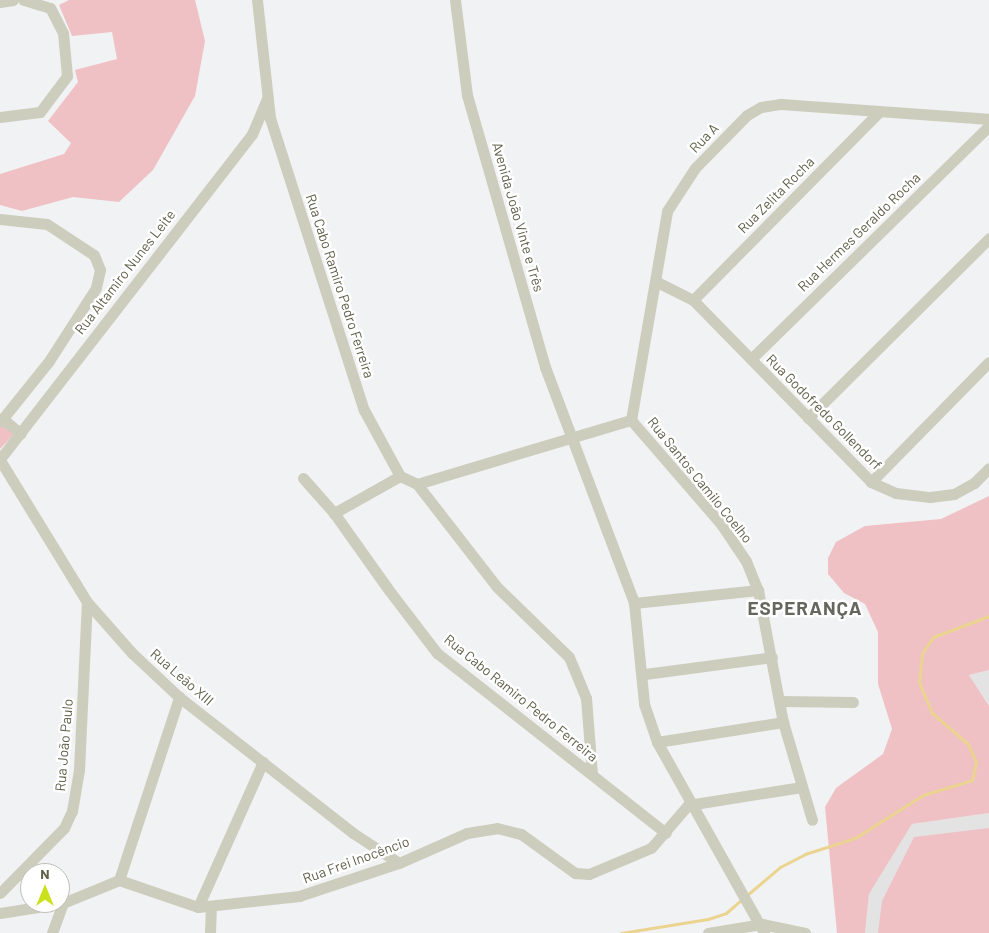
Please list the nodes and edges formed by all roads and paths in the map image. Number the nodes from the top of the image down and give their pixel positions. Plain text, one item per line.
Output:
1 (14, 0) edge
2 (23, 0) edge
3 (257, 0) edge
4 (455, 0) edge
5 (0, 2) edge
6 (267, 99) junction
7 (880, 111) junction
8 (0, 118) edge
9 (989, 118) edge
10 (989, 126) edge
11 (0, 220) edge
12 (989, 238) edge
13 (657, 282) junction
14 (693, 300) junction
15 (751, 359) junction
16 (989, 362) edge
17 (808, 418) junction
18 (632, 420) junction
19 (2, 421) edge
20 (21, 434) junction
21 (572, 438) junction
22 (0, 460) edge
23 (989, 468) edge
24 (400, 476) junction
25 (303, 478) dead end
26 (871, 482) junction
27 (417, 484) junction
28 (334, 513) junction
29 (758, 590) junction
30 (87, 602) junction
31 (634, 603) junction
32 (772, 657) junction
33 (645, 674) junction
34 (179, 697) junction
35 (779, 701) junction
36 (853, 702) dead end
37 (783, 722) junction
38 (657, 742) junction
39 (263, 762) junction
40 (592, 774) junction
41 (802, 787) junction
42 (688, 805) junction
43 (812, 820) dead end
44 (666, 833) junction
45 (399, 863) junction
46 (119, 880) junction
47 (0, 894) edge
48 (70, 900) edge
49 (211, 906) junction
50 (198, 907) junction
51 (20, 910) edge
52 (0, 913) edge
53 (59, 913) edge
54 (763, 928) edge
55 (52, 933) edge
56 (210, 933) edge
57 (708, 933) edge
58 (805, 933) edge

1 - 5 street
2 - 8 street
3 - 6 street, Rua Cabo Ramiro Pedro Ferreira
4 - 21 street, Avenida João Vinte e Três
6 - 20 street, Rua Altamiro Nunes Leite
6 - 24 street, Rua Cabo Ramiro Pedro Ferreira
7 - 9 street, Rua A
7 - 13 street, Rua A
7 - 14 street, Rua Zelita Rocha
10 - 15 street, Rua Hermes Geraldo Rocha
11 - 19 street, Rua Altamiro Nunes Leite
12 - 17 street
13 - 14 street, Rua Godofredo Gollendorf
13 - 18 street, Rua A
14 - 15 street, Rua Godofredo Gollendorf
15 - 17 street, Rua Godofredo Gollendorf
16 - 26 street
17 - 26 street, Rua Godofredo Gollendorf
18 - 21 street
18 - 29 street, Rua Santos Camilo Coelho
19 - 20 street
20 - 22 street, Rua Altamiro Nunes Leite
21 - 27 street
21 - 31 street, Avenida João Vinte e Três
22 - 30 street, Rua Leão XIII
23 - 26 street, Rua Godofredo Gollendorf
24 - 27 street, Rua Cabo Ramiro Pedro Ferreira
24 - 28 street
25 - 28 street, Rua Cabo Ramiro Pedro Ferreira
27 - 40 street, Rua Cabo Ramiro Pedro Ferreira
28 - 40 street, Rua Cabo Ramiro Pedro Ferreira
29 - 31 street
29 - 32 street, Rua Santos Camilo Coelho
30 - 34 street, Rua Leão XIII
30 - 47 street, Rua João Paulo
31 - 33 street, Avenida João Vinte e Três
32 - 33 street
32 - 35 street, Rua Santos Camilo Coelho
33 - 38 street, Avenida João Vinte e Três
34 - 39 street, Rua Leão XIII
34 - 46 street
35 - 36 street
35 - 37 street, Rua Santos Camilo Coelho
37 - 38 street
37 - 41 street, Rua Santos Camilo Coelho
38 - 42 street, Avenida João Vinte e Três
39 - 45 street, Rua Leão XIII
39 - 50 street
40 - 44 street, Rua Cabo Ramiro Pedro Ferreira
41 - 42 street
41 - 43 street, Rua Santos Camilo Coelho
42 - 44 street, Rua Frei Inocêncio
42 - 54 street, Avenida João Vinte e Três
44 - 45 street, Rua Frei Inocêncio
45 - 49 street, Rua Frei Inocêncio
46 - 48 street
46 - 50 street, Rua Frei Inocêncio
49 - 50 street, Rua Frei Inocêncio
49 - 56 street
51 - 52 street
53 - 55 street
54 - 57 street
54 - 58 street

